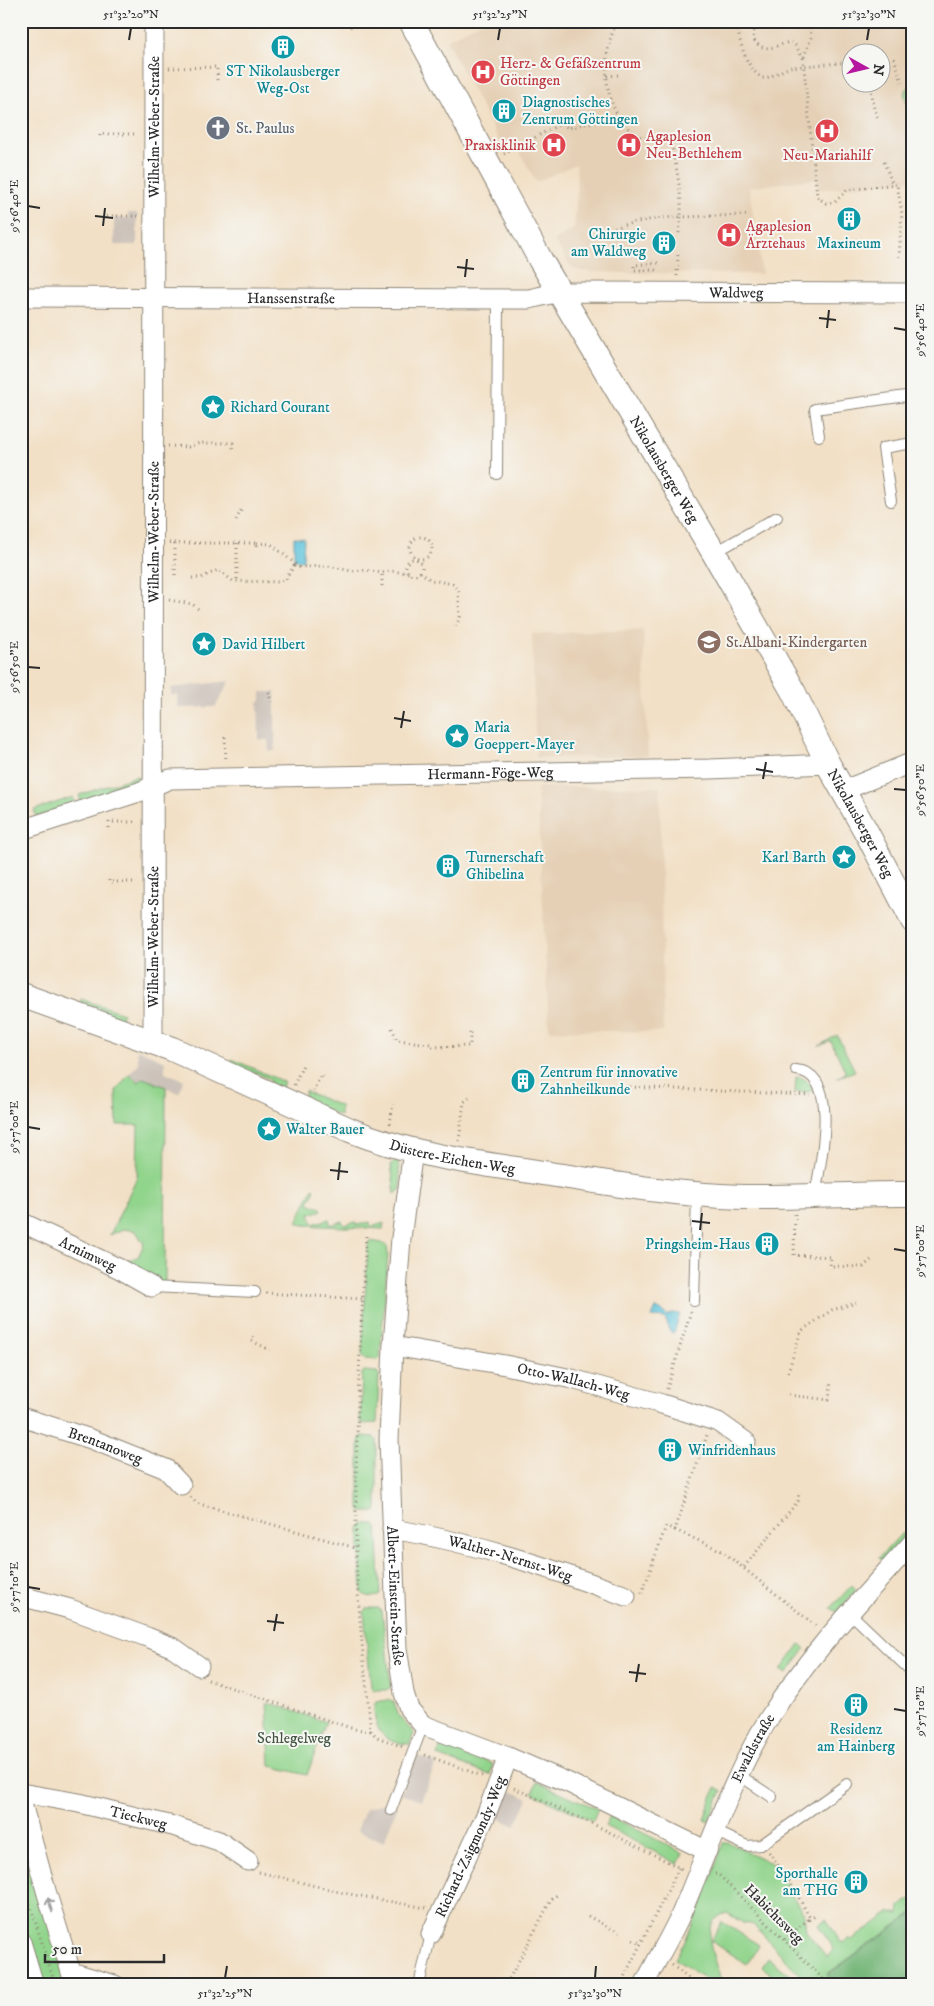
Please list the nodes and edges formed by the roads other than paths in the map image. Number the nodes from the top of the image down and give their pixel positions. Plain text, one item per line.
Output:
1 (154, 21) edge
2 (411, 21) edge
3 (560, 292) junction
4 (913, 293) edge
5 (21, 297) edge
6 (153, 297) junction
7 (498, 299) junction
8 (913, 395) edge
9 (820, 436) dead end
10 (913, 443) edge
11 (497, 474) dead end
12 (890, 501) dead end
13 (777, 516) dead end
14 (714, 553) junction
15 (913, 762) edge
16 (828, 764) junction
17 (153, 786) junction
18 (842, 791) junction
19 (21, 830) edge
20 (913, 921) edge
21 (21, 995) edge
22 (153, 1042) junction
23 (796, 1070) dead end
24 (413, 1151) junction
25 (913, 1194) edge
26 (697, 1195) junction
27 (805, 1195) junction
28 (21, 1222) edge
29 (152, 1287) joint
30 (255, 1292) road end
31 (694, 1301) road end
32 (393, 1346) junction
33 (21, 1417) edge
34 (746, 1442) dead end
35 (181, 1485) road end
36 (392, 1529) junction
37 (909, 1553) edge
38 (21, 1596) edge
39 (626, 1596) road end
40 (850, 1612) junction
41 (199, 1666) road end
42 (913, 1673) edge
43 (423, 1725) junction
44 (508, 1757) junction
45 (739, 1775) junction
46 (847, 1784) dead end
47 (21, 1794) edge
48 (772, 1797) dead end
49 (21, 1800) edge
50 (390, 1810) dead end
51 (715, 1831) junction
52 (707, 1851) junction
53 (255, 1867) road end
54 (431, 1934) joint
55 (21, 1942) edge
56 (73, 1979) edge
57 (34, 1985) edge
58 (115, 1985) edge
59 (419, 1985) edge
60 (644, 1985) edge

1 - 6 street, Wilhelm-Weber-Straße
2 - 3 street, Nikolausberger Weg
3 - 4 street, Waldweg
3 - 7 street, Hanssenstraße
3 - 14 street, Nikolausberger Weg
5 - 6 street, Hanssenstraße
6 - 7 street, Hanssenstraße
6 - 17 street, Wilhelm-Weber-Straße
7 - 11 lane
8 - 9 lane
10 - 12 lane
13 - 14 lane
14 - 16 street, Nikolausberger Weg
15 - 18 street
16 - 17 street, Hermann-Föge-Weg
16 - 18 street, Nikolausberger Weg
17 - 19 street, Hermann-Föge-Weg
17 - 22 street, Wilhelm-Weber-Straße
18 - 20 street, Nikolausberger Weg
21 - 22 street, Düstere-Eichen-Weg
22 - 24 street, Düstere-Eichen-Weg
23 - 27 lane
24 - 26 street, Düstere-Eichen-Weg
24 - 32 street, Albert-Einstein-Straße
25 - 27 street, Düstere-Eichen-Weg
26 - 27 street, Düstere-Eichen-Weg
26 - 31 lane
28 - 29 street, Arnimweg
29 - 30 lane
32 - 34 street, Otto-Wallach-Weg
32 - 36 street, Albert-Einstein-Straße
33 - 35 street, Brentanoweg
36 - 39 street, Walther-Nernst-Weg
36 - 43 street, Albert-Einstein-Straße
37 - 40 street, Ewaldstraße
38 - 41 street
40 - 42 lane
40 - 45 street, Ewaldstraße
43 - 44 street, Albert-Einstein-Straße
43 - 50 lane
44 - 52 street, Albert-Einstein-Straße
44 - 54 street, Richard-Zsigmondy-Weg
45 - 48 lane
45 - 51 street, Ewaldstraße
46 - 51 lane
47 - 53 street, Tieckweg
56 -> 49 street
51 - 52 street, Ewaldstraße
52 - 60 street, Ewaldstraße
54 - 59 lane
55 - 57 street
56 - 58 street

